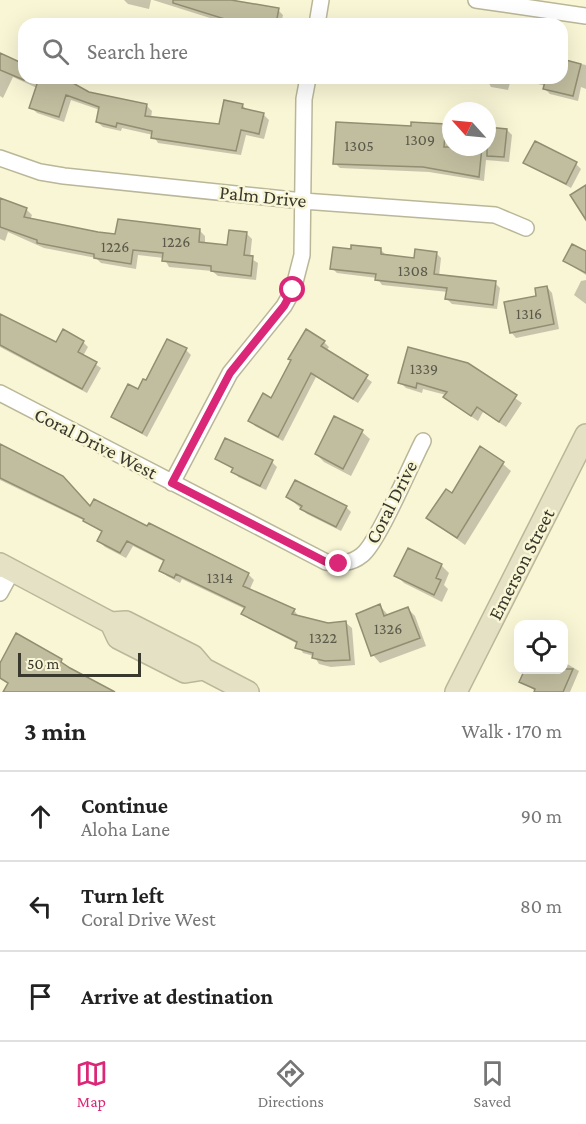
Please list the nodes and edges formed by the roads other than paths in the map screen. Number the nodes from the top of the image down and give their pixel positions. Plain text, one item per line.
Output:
1 (321, 0) edge
2 (476, 0) edge
3 (586, 16) edge
4 (318, 18) edge
5 (307, 84) edge
6 (0, 158) edge
7 (303, 201) junction
8 (526, 228) dead end
9 (0, 393) edge
10 (586, 435) edge
11 (423, 441) dead end
12 (172, 483) junction
13 (355, 559) joint
14 (6, 568) edge
15 (0, 593) edge
16 (248, 692) edge
17 (456, 692) edge

1 - 4 street
2 - 3 street
5 - 7 street
6 - 7 street, Palm Drive
7 - 8 street, Palm Drive
7 - 12 street
9 - 12 street, Coral Drive West
10 - 17 main road, Emerson Street
11 - 13 street, Coral Drive
12 - 13 street, Coral Drive West
14 - 15 street
14 - 16 main road

